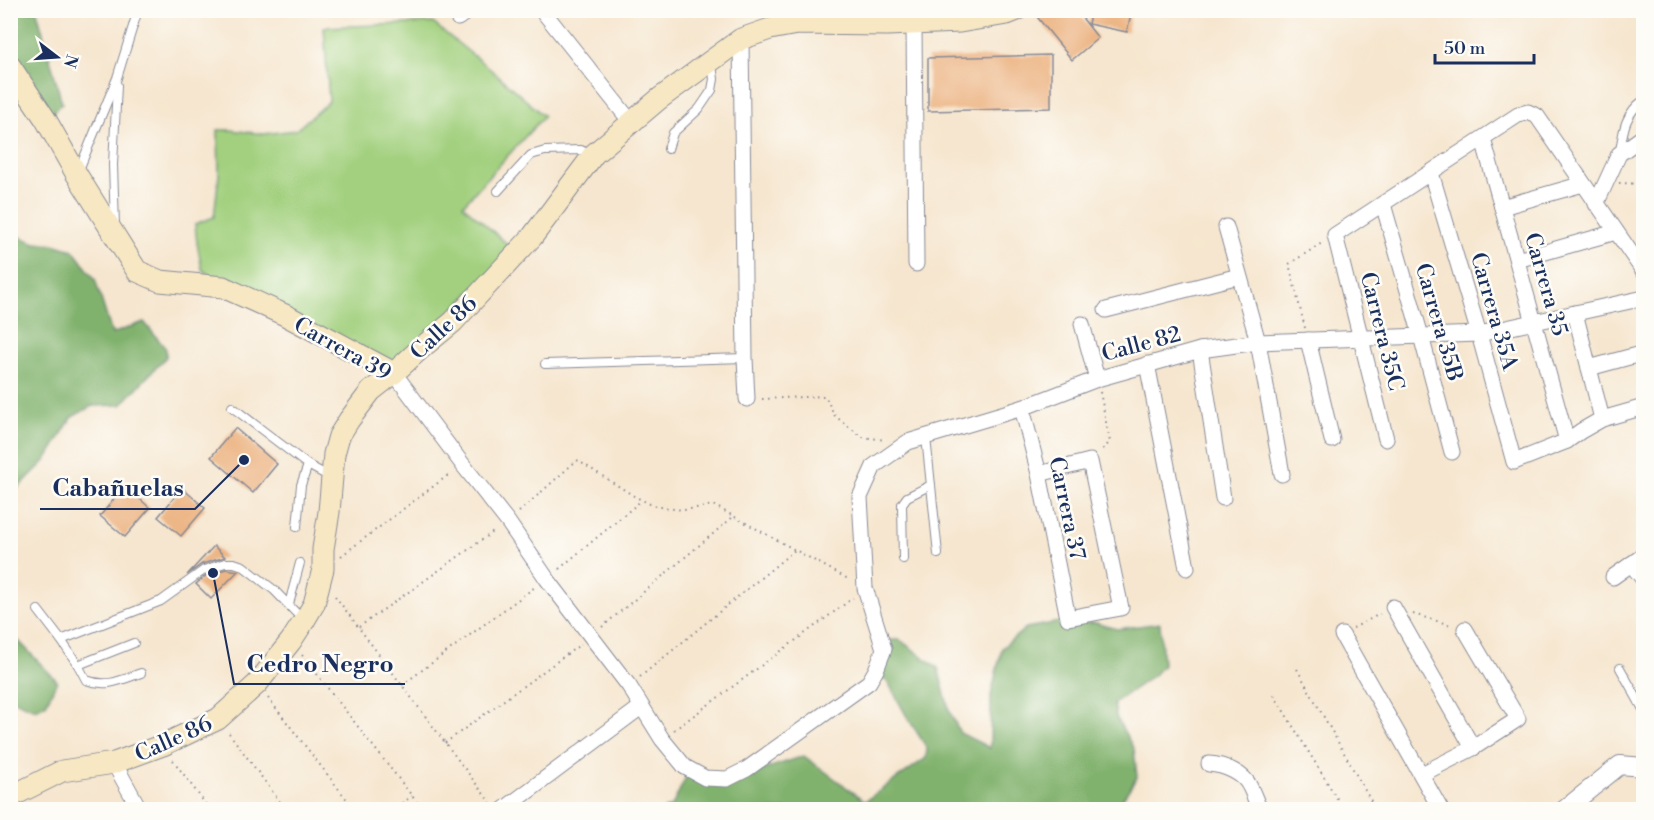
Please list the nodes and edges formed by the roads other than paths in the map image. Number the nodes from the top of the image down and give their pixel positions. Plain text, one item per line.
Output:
1 (138, 10) edge
2 (542, 10) edge
3 (1017, 10) edge
4 (914, 24) junction
5 (741, 39) junction
6 (711, 60) junction
7 (10, 66) edge
8 (117, 78) junction
9 (1644, 100) edge
10 (631, 122) junction
11 (1644, 136) edge
12 (1483, 139) junction
13 (668, 149) dead end
14 (1619, 154) junction
15 (593, 156) junction
16 (1431, 173) junction
17 (77, 175) junction
18 (1583, 184) junction
19 (498, 191) dead end
20 (1383, 204) junction
21 (1596, 204) junction
22 (1502, 207) junction
23 (1226, 227) dead end
24 (1616, 232) junction
25 (116, 237) junction
26 (1516, 260) junction
27 (916, 264) dead end
28 (1644, 273) edge
29 (1239, 276) junction
30 (1643, 300) edge
31 (1106, 310) dead end
32 (1575, 313) junction
33 (1534, 322) junction
34 (1082, 324) dead end
35 (1479, 334) junction
36 (1421, 336) junction
37 (1361, 337) junction
38 (1308, 340) junction
39 (1258, 342) junction
40 (1200, 350) junction
41 (1644, 353) edge
42 (745, 358) junction
43 (545, 364) dead end
44 (1147, 364) junction
45 (1589, 368) junction
46 (394, 373) junction
47 (1097, 379) junction
48 (747, 399) road end
49 (232, 407) dead end
50 (1644, 407) edge
51 (1022, 408) junction
52 (1602, 419) junction
53 (926, 437) junction
54 (1386, 439) dead end
55 (1332, 440) dead end
56 (1567, 441) junction
57 (1452, 452) dead end
58 (308, 465) junction
59 (1039, 474) junction
60 (1282, 474) dead end
61 (331, 478) junction
62 (931, 485) junction
63 (1224, 498) dead end
64 (297, 527) dead end
65 (938, 554) dead end
66 (903, 559) dead end
67 (1637, 559) edge
68 (300, 563) dead end
69 (1188, 568) dead end
70 (1613, 577) dead end
71 (1644, 580) edge
72 (289, 604) junction
73 (1393, 607) road end
74 (38, 610) dead end
75 (304, 621) junction
76 (1465, 629) road end
77 (1342, 634) road end
78 (61, 640) junction
79 (134, 643) dead end
80 (78, 665) junction
81 (1620, 668) dead end
82 (876, 670) joint
83 (141, 673) dead end
84 (641, 706) junction
85 (1644, 711) edge
86 (1473, 748) junction
87 (114, 763) junction
88 (1209, 764) dead end
89 (1644, 767) edge
90 (1422, 774) junction
91 (10, 797) edge
92 (140, 810) edge
93 (503, 810) edge
94 (1260, 810) edge
95 (1441, 810) edge
96 (1564, 810) edge

1 - 8 lane
2 - 10 street
3 - 4 main road, Calle 86
4 - 5 main road, Calle 86
4 - 27 street
5 - 6 main road, Calle 86
5 - 42 street
6 - 10 main road, Calle 86
6 - 13 lane
7 - 17 main road, Carrera 39
8 - 17 lane
8 - 25 lane
9 - 14 lane
10 - 15 main road, Calle 86
11 - 14 street
12 - 16 street
12 - 18 street
12 - 22 street, Carrera 35
14 - 21 street
15 - 19 lane
15 - 46 main road, Calle 86
16 - 20 street
16 - 35 street, Carrera 35A
17 - 25 main road, Carrera 39
18 - 21 street
18 - 22 street
20 - 36 street, Carrera 35B
20 - 37 street, Carrera 35C
21 - 24 street
22 - 26 street, Carrera 35
23 - 29 street
24 - 26 street
24 - 28 street
25 - 46 main road, Carrera 39
26 - 33 street, Carrera 35
29 - 31 street
29 - 39 street
30 - 32 street, Calle 82
32 - 33 street, Calle 82
32 - 45 street
33 - 35 street, Calle 82
33 - 56 street, Carrera 35
34 - 47 street
35 - 36 street, Calle 82
35 - 56 street, Carrera 35A
36 - 37 street, Calle 82
36 - 57 street, Carrera 35B
37 - 38 street, Calle 82
37 - 54 street, Carrera 35C
38 - 39 street, Calle 82
38 - 55 street
39 - 40 street, Calle 82
39 - 60 street
40 - 44 street, Calle 82
40 - 63 street
41 - 45 street
42 - 43 lane
42 - 48 street
44 - 47 street, Calle 82
44 - 69 street
45 - 52 street
46 - 61 main road, Calle 86
46 - 84 street, Carrera 39
47 - 51 street, Calle 82
49 - 58 lane
50 - 52 street
51 - 53 street, Calle 82
51 - 59 street, Carrera 37
52 - 56 street
53 - 62 lane
53 - 82 street, Calle 82
58 - 61 lane
58 - 64 lane
59 - 59 street, Carrera 37
61 - 75 main road, Calle 86
62 - 65 lane
62 - 66 lane
67 - 70 street
67 - 71 street
68 - 72 lane
72 - 75 lane
72 - 78 lane
73 - 86 street
74 - 78 lane
75 - 87 main road, Calle 86
76 - 86 street
77 - 90 street
78 - 80 lane
79 - 80 lane
80 - 83 lane
81 - 85 lane
82 - 84 street, Carrera 39
84 - 93 street
86 - 90 street
87 - 91 main road, Calle 86
87 - 92 street
88 - 94 street
89 - 96 street
90 - 95 street

